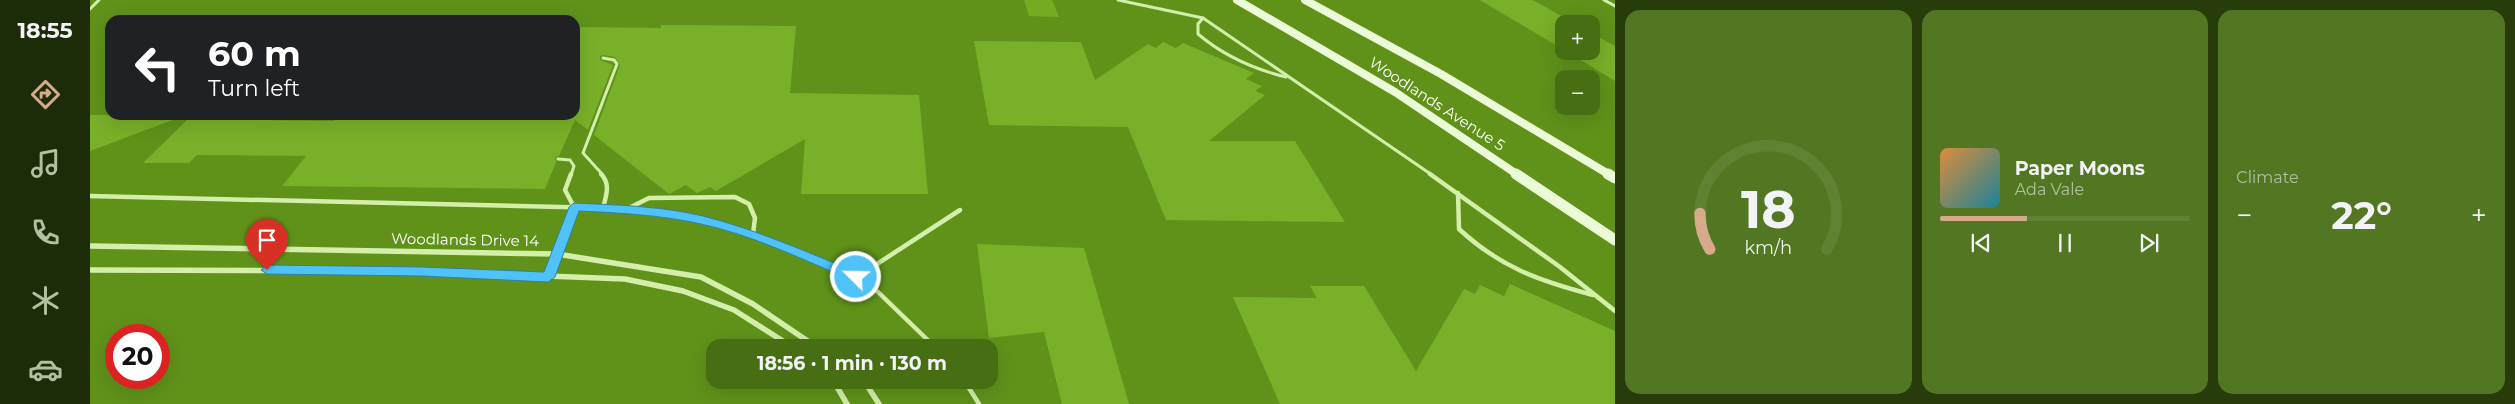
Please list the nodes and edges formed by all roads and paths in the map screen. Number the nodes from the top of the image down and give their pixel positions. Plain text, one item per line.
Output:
1 (99, 0) edge
2 (1118, 0) edge
3 (1237, 0) edge
4 (1305, 0) edge
5 (1604, 0) edge
6 (1615, 6) edge
7 (90, 9) edge
8 (1203, 18) junction
9 (603, 58) dead end
10 (1289, 77) junction
11 (558, 160) dead end
12 (1615, 178) edge
13 (1458, 193) junction
14 (90, 196) edge
15 (574, 207) junction
16 (603, 208) junction
17 (627, 209) junction
18 (960, 210) dead end
19 (753, 234) junction
20 (1615, 240) edge
21 (90, 246) edge
22 (557, 254) junction
23 (90, 270) edge
24 (548, 277) junction
25 (856, 277) junction
26 (1595, 295) junction
27 (1615, 311) edge
28 (780, 339) edge
29 (805, 339) edge
30 (927, 339) edge
31 (838, 389) edge
32 (869, 389) edge
33 (970, 389) edge
34 (847, 404) edge
35 (879, 404) edge
36 (979, 404) edge

1 - 7 lane
2 - 8 lane
3 - 20 main road, Woodlands Avenue 5
4 - 12 main road, Woodlands Avenue 5
5 - 6 lane
8 - 10 lane
8 - 10 lane
9 - 16 lane
10 - 13 lane
11 - 15 lane
13 - 26 lane
13 - 26 lane
14 - 15 lane
15 - 16 lane
15 - 22 lane
16 - 17 lane
17 - 19 lane
17 - 19 lane
18 - 25 lane
19 - 25 lane
21 - 22 street, Woodlands Drive 14
22 - 24 lane
22 - 29 street, Woodlands Drive 14
23 - 24 street
24 - 28 street
25 - 30 lane
26 - 27 lane
31 - 34 street
32 - 35 street
33 - 36 lane

